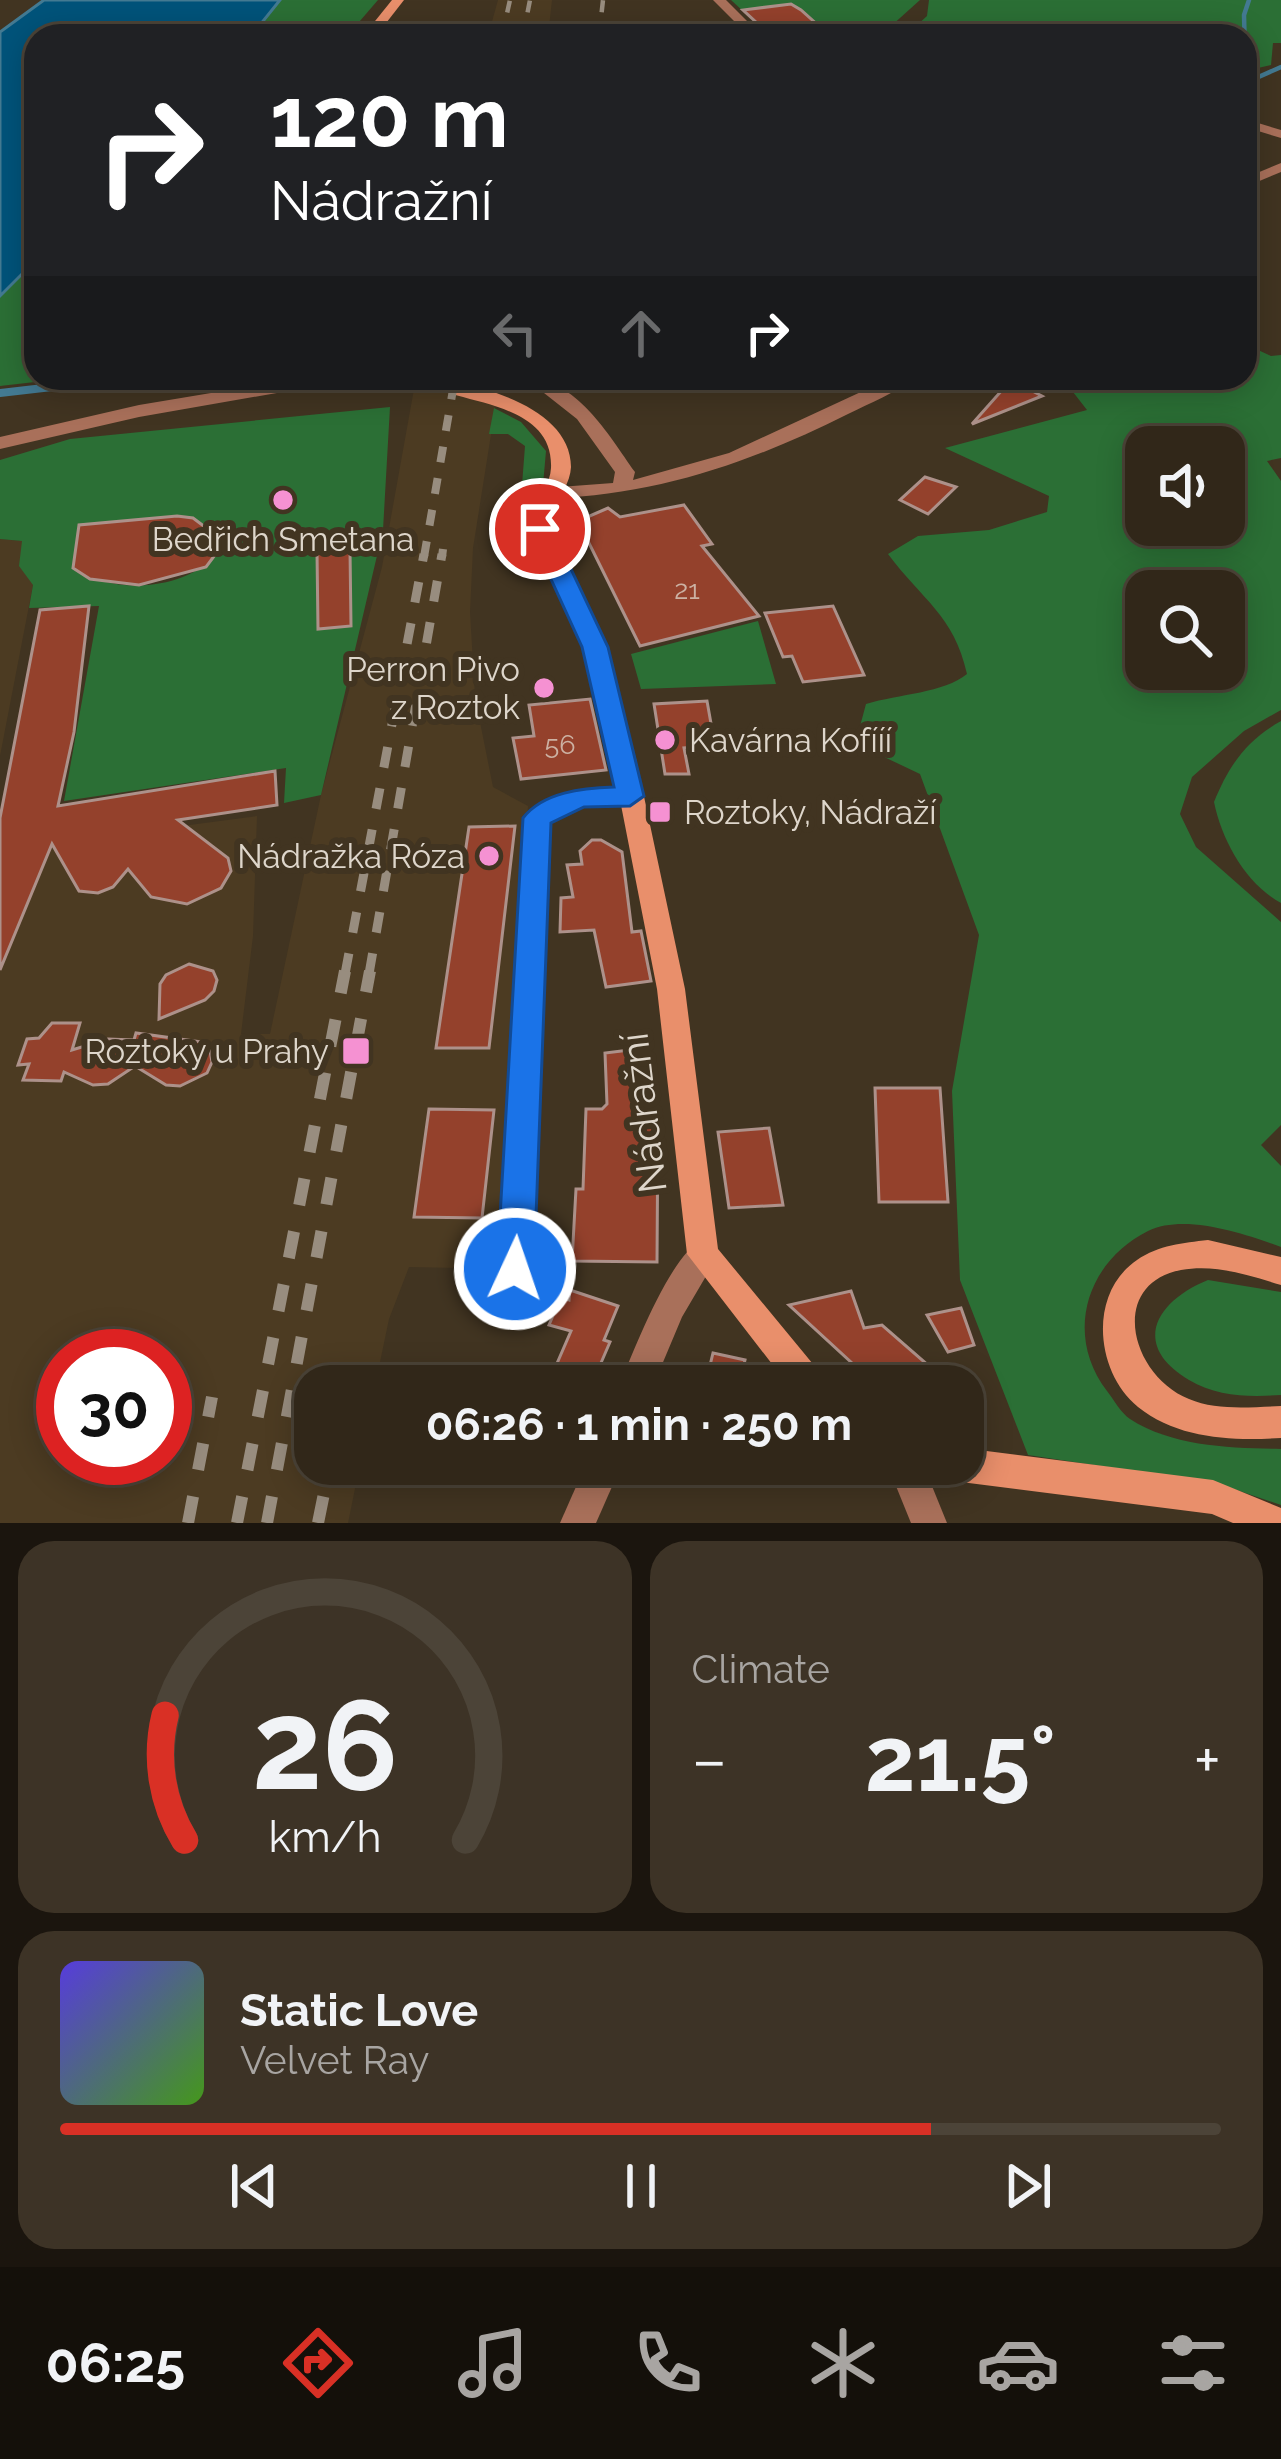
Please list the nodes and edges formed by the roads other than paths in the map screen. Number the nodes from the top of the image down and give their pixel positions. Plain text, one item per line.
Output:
1 (398, 0) edge
2 (719, 0) edge
3 (379, 24) edge
4 (744, 24) edge
5 (263, 390) edge
6 (454, 390) edge
7 (550, 390) edge
8 (881, 390) edge
9 (0, 443) edge
10 (622, 488) junction
11 (553, 492) junction
12 (630, 796) junction
13 (703, 1254) junction
14 (515, 1269) dead end
15 (1281, 1271) edge
16 (645, 1365) edge
17 (793, 1365) edge
18 (1281, 1422) edge
19 (984, 1468) edge
20 (595, 1485) edge
21 (914, 1485) edge
22 (578, 1523) edge
23 (929, 1523) edge
24 (1275, 1523) edge

1 - 3 main road
2 - 4 street
5 - 9 street
6 - 11 main road, Nádražní
7 - 10 street
8 - 10 street
10 - 11 street
11 - 12 main road, Nádražní
12 - 13 main road, Nádražní
12 - 14 street
13 - 16 street
13 - 17 main road
15 - 18 main road
19 - 24 main road
20 - 22 street
21 - 23 street

